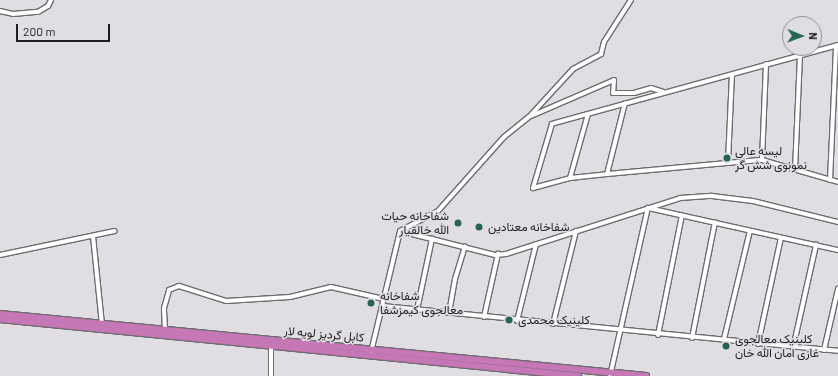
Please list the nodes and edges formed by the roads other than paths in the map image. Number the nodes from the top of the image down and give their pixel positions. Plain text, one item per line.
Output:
1 (52, 0) edge
2 (631, 0) edge
3 (0, 11) edge
4 (837, 46) edge
5 (822, 50) edge
6 (800, 56) joint
7 (766, 64) junction
8 (732, 75) junction
9 (664, 92) junction
10 (625, 103) junction
11 (588, 114) junction
12 (529, 117) junction
13 (762, 160) junction
14 (728, 162) junction
15 (795, 170) junction
16 (607, 174) junction
17 (570, 178) junction
18 (830, 180) junction
19 (838, 182) edge
20 (648, 208) junction
21 (682, 215) junction
22 (714, 222) junction
23 (838, 222) edge
24 (115, 231) dead end
25 (400, 231) junction
26 (750, 231) junction
27 (576, 232) junction
28 (93, 236) junction
29 (781, 238) junction
30 (432, 239) junction
31 (536, 244) junction
32 (816, 246) junction
33 (465, 247) junction
34 (838, 250) edge
35 (498, 254) junction
36 (0, 256) edge
37 (838, 289) edge
38 (384, 299) junction
39 (382, 306) junction
40 (416, 310) junction
41 (449, 313) junction
42 (0, 314) edge
43 (484, 317) junction
44 (0, 319) edge
45 (517, 321) junction
46 (102, 324) junction
47 (553, 324) junction
48 (165, 329) junction
49 (620, 331) junction
50 (658, 335) junction
51 (692, 338) junction
52 (724, 339) junction
53 (758, 344) junction
54 (271, 346) junction
55 (793, 348) junction
56 (824, 350) junction
57 (838, 351) edge
58 (371, 353) junction
59 (610, 374) edge
60 (271, 376) edge
61 (578, 376) edge
62 (646, 376) edge

1 - 3 street
2 - 12 street
4 - 5 street
4 - 18 street
6 - 7 street
6 - 15 street
7 - 8 street
7 - 13 street
8 - 9 street
8 - 14 street
9 - 10 street
9 - 12 street
10 - 11 street
10 - 16 street
11 - 17 street
11 - 17 street
12 - 25 street
13 - 14 street
13 - 15 street
14 - 16 street
15 - 18 street
16 - 17 street
18 - 19 street
20 - 21 street
20 - 23 street
20 - 27 street
20 - 49 street
21 - 22 street
21 - 50 street
22 - 26 street
22 - 51 street
24 - 28 street
25 - 30 street
25 - 38 street
26 - 29 street
26 - 52 street
27 - 31 street
27 - 47 street
28 - 36 street
28 - 46 street
29 - 32 street
29 - 53 street
30 - 33 street
30 - 40 street
31 - 35 street
31 - 45 street
32 - 34 street
32 - 55 street
33 - 35 street
33 - 41 street
35 - 43 street
37 - 56 street
38 - 39 street
38 - 48 street
39 - 40 street
39 - 58 street
40 - 41 street
41 - 43 street
42 - 46 highway, کابل گردیز لویه لار
43 - 45 street
44 - 54 highway, کابل گردیز لویه لار
45 - 47 street
46 - 48 highway, کابل گردیز لویه لار
47 - 49 street
48 - 58 highway, کابل گردیز لویه لار
49 - 50 street
49 - 59 street
50 - 51 street
51 - 52 street
52 - 53 street
53 - 55 street
54 - 58 highway, کابل گردیز لویه لار
54 - 60 street
55 - 56 street
56 - 57 street
58 - 59 highway, کابل گردیز لویه لار
58 - 61 highway, کابل گردیز لویه لار
59 - 62 highway, کابل گردیز لویه لار

